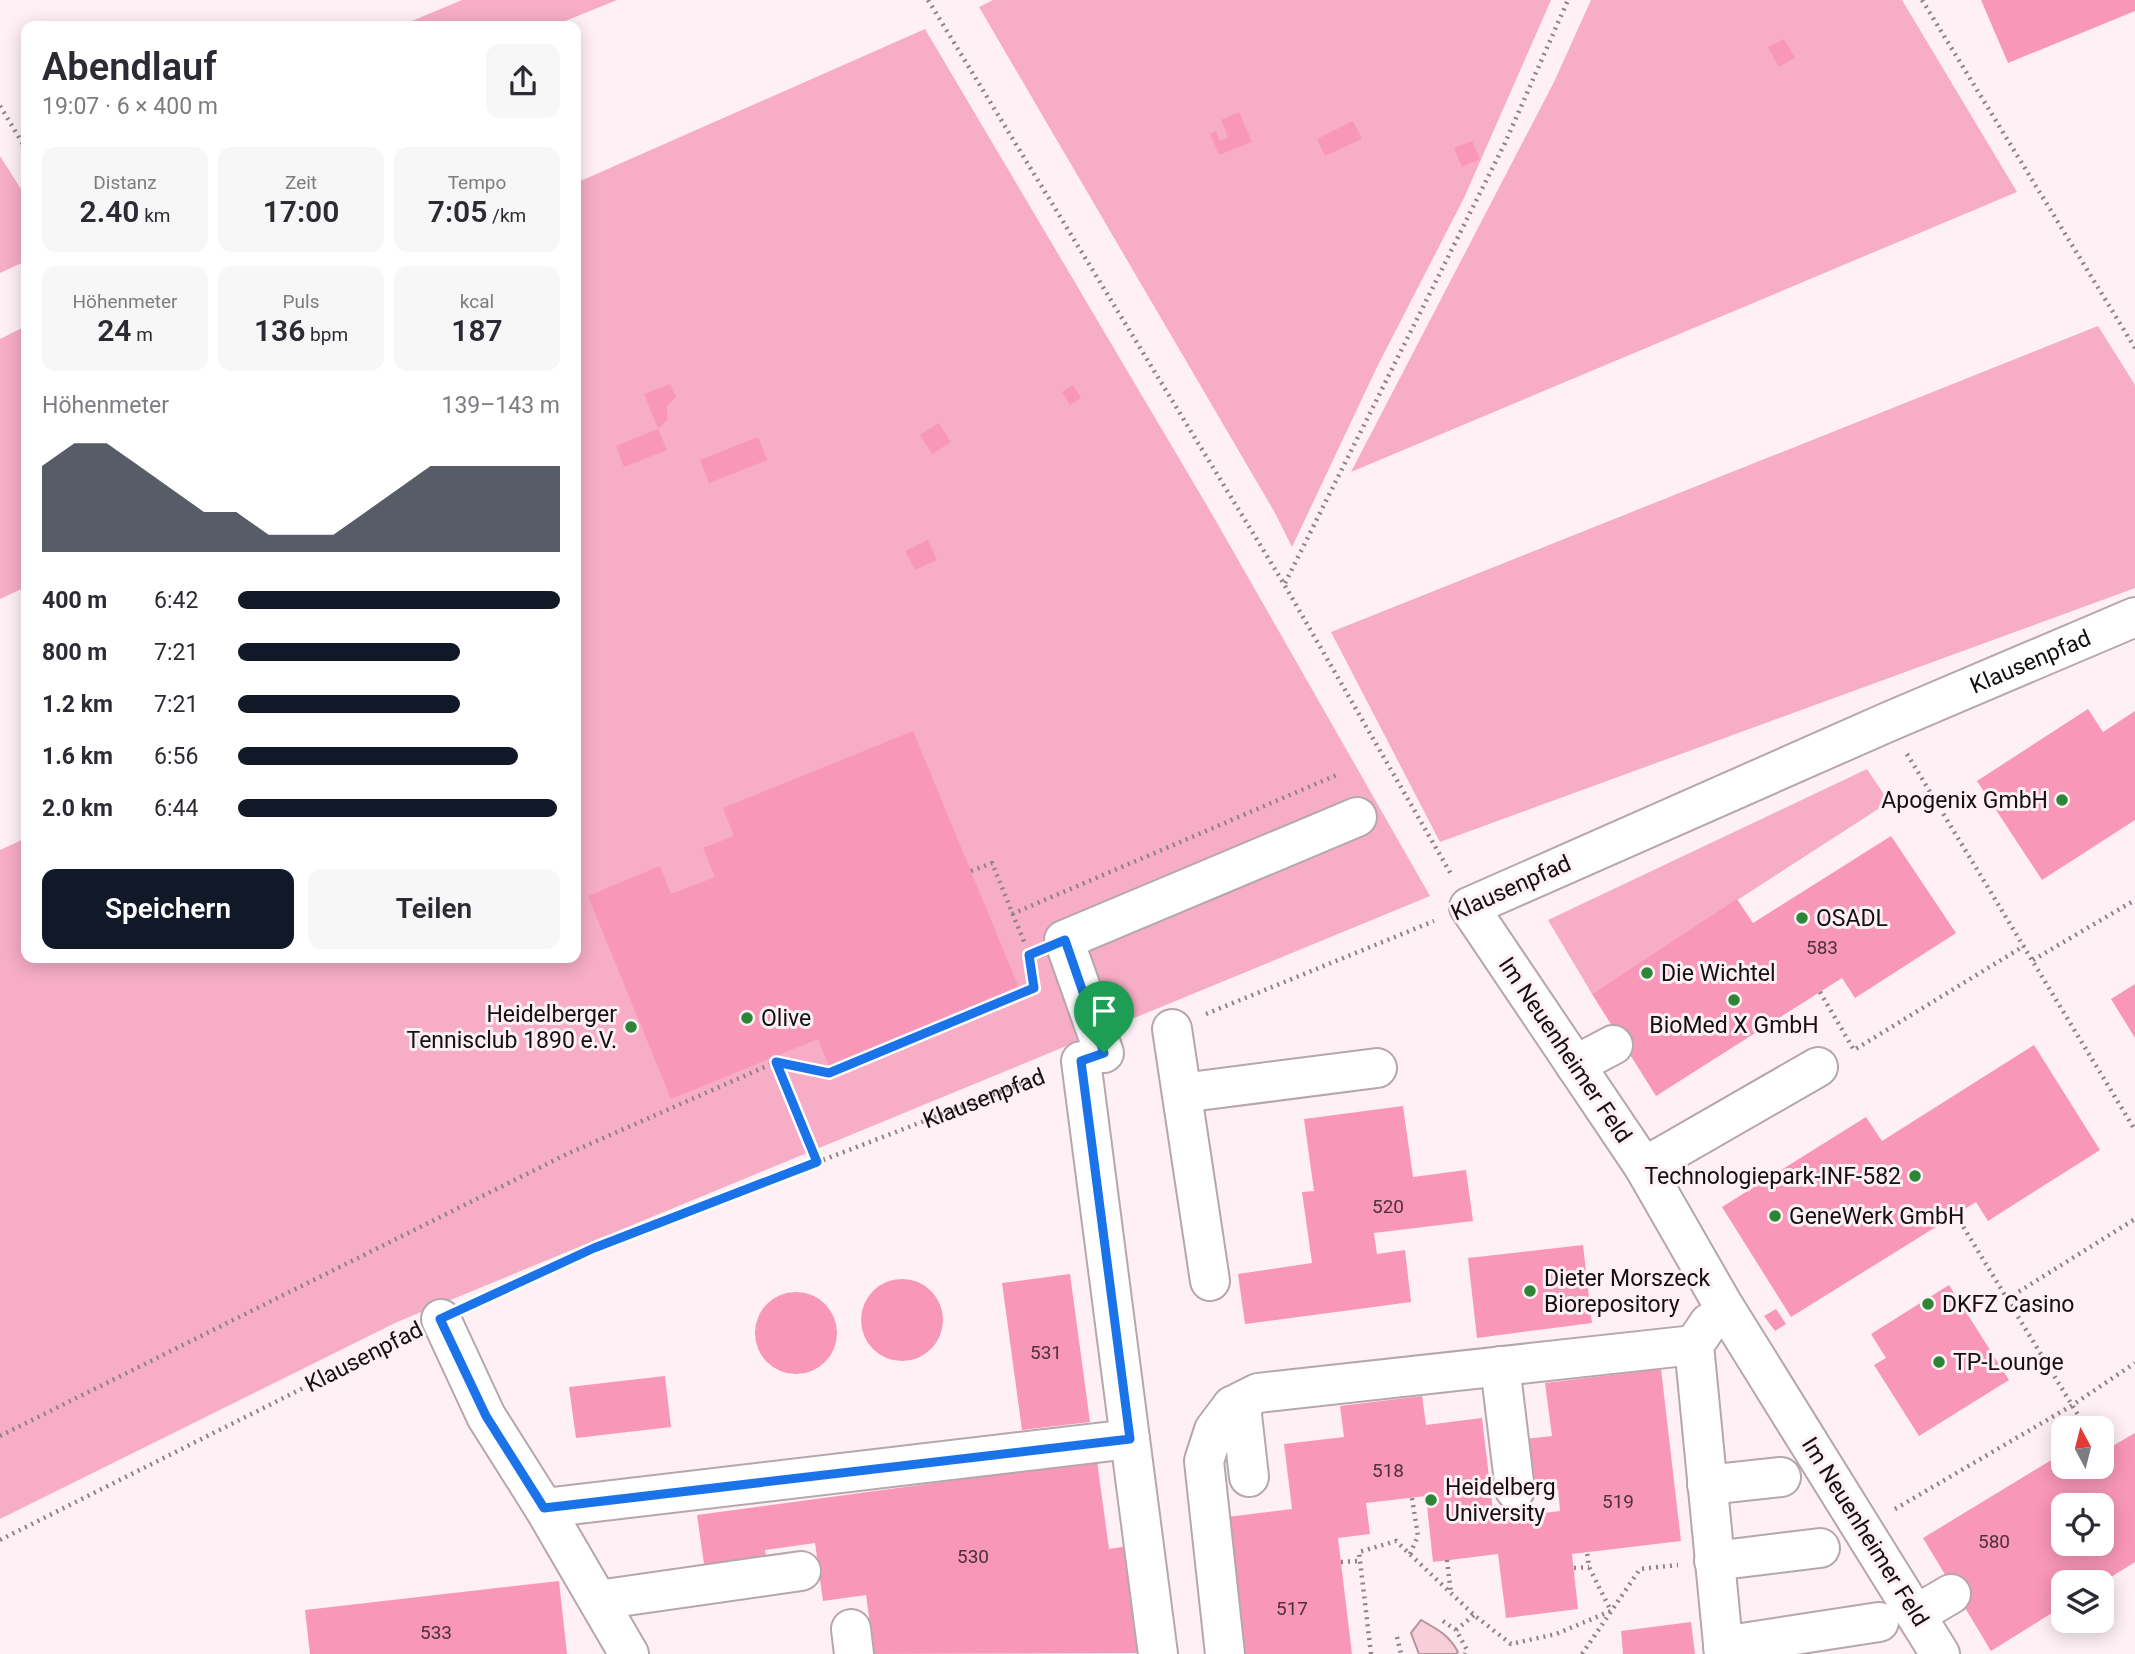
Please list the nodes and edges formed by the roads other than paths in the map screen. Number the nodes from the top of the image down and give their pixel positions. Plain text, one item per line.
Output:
1 (2135, 617) edge
2 (1357, 817) dead end
3 (1469, 907) joint
4 (1172, 1029) road end
5 (1614, 1045) dead end
6 (1575, 1065) junction
7 (1818, 1067) dead end
8 (1377, 1068) dead end
9 (1182, 1093) junction
10 (1644, 1167) junction
11 (1210, 1281) dead end
12 (1722, 1303) junction
13 (440, 1319) road end
14 (1694, 1345) junction
15 (1500, 1366) junction
16 (1232, 1406) junction
17 (1130, 1439) junction
18 (1249, 1477) dead end
19 (1781, 1477) dead end
20 (1707, 1485) junction
21 (1515, 1490) dead end
22 (544, 1508) junction
23 (1820, 1548) dead end
24 (1714, 1561) junction
25 (801, 1571) dead end
26 (1951, 1594) dead end
27 (598, 1600) junction
28 (1917, 1614) junction
29 (1879, 1622) dead end
30 (1724, 1650) edge
31 (629, 1654) edge
32 (1158, 1654) edge
33 (1225, 1654) edge
34 (1940, 1654) edge

1 - 3 street, Klausenpfad
2 - 17 street
3 - 6 street, Im Neuenheimer Feld
4 - 9 street
5 - 6 street
6 - 10 street, Im Neuenheimer Feld
7 - 10 street
8 - 9 street
9 - 11 street
10 - 12 street, Im Neuenheimer Feld
12 - 14 street
12 - 28 street, Im Neuenheimer Feld
13 - 22 street
14 - 15 street
14 - 20 street
15 - 16 street
15 - 21 street
16 - 18 street
16 - 33 street
17 - 22 street
17 - 32 street
19 - 20 street
20 - 24 street
22 - 27 street
23 - 24 street
24 - 30 street
25 - 27 street
26 - 28 street
27 - 31 street
28 - 34 street, Im Neuenheimer Feld
29 - 30 street

